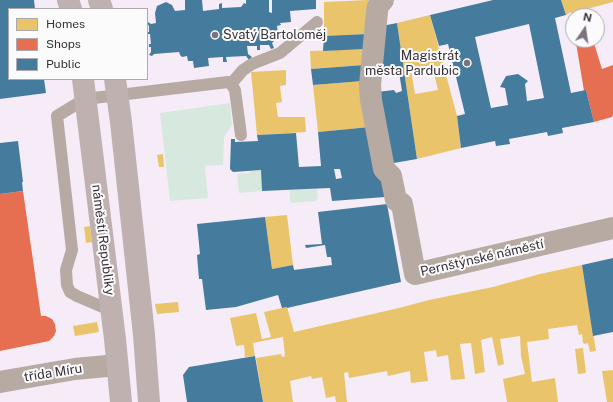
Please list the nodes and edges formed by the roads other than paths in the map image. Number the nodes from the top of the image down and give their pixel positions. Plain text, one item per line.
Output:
1 (383, 0) edge
2 (317, 22) dead end
3 (231, 84) junction
4 (116, 87) edge
5 (84, 89) edge
6 (241, 135) dead end
7 (613, 228) edge
8 (112, 311) junction
9 (112, 367) junction
10 (0, 382) edge
11 (149, 398) edge
12 (121, 402) edge

1 - 7 street, Pernštýnské náměstí
2 - 3 lane
3 - 4 lane
3 - 6 lane
4 - 5 lane
4 - 11 street
5 - 8 street, náměstí Republiky
5 - 8 lane
8 - 9 street, náměstí Republiky
9 - 10 street, třída Míru
9 - 11 street
9 - 12 street, náměstí Republiky

